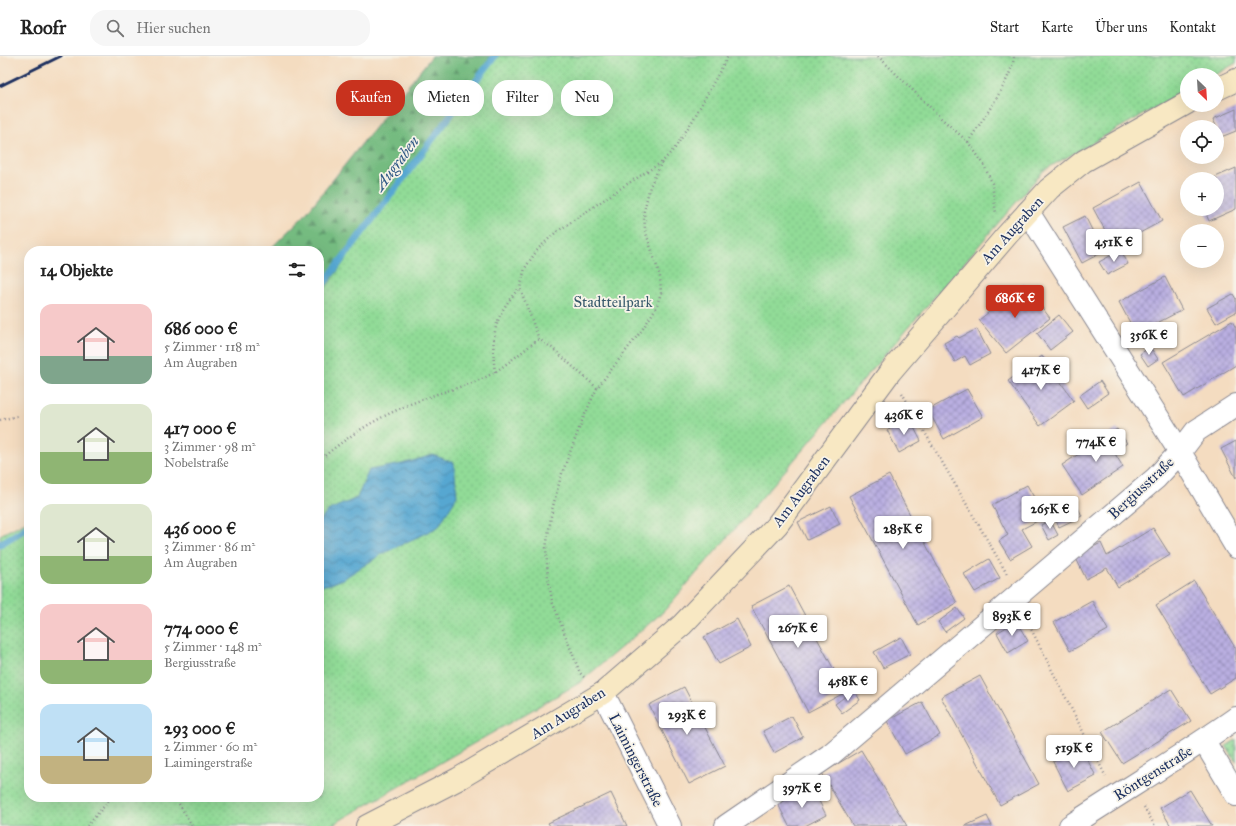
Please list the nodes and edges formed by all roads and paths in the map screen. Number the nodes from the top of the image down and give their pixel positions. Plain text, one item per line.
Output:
1 (728, 56) edge
2 (878, 56) edge
3 (1014, 56) edge
4 (1236, 80) edge
5 (1224, 86) edge
6 (1180, 106) edge
7 (968, 142) junction
8 (662, 162) junction
9 (1028, 212) junction
10 (1007, 235) junction
11 (520, 288) junction
12 (539, 339) junction
13 (495, 372) junction
14 (596, 388) junction
15 (1236, 405) edge
16 (18, 416) dead end
17 (0, 420) edge
18 (1180, 452) junction
19 (324, 456) edge
20 (1236, 547) edge
21 (603, 693) junction
22 (1236, 718) edge
23 (1204, 741) junction
24 (1236, 795) edge
25 (108, 802) edge
26 (178, 802) edge
27 (87, 826) edge
28 (192, 826) edge
29 (367, 826) edge
30 (670, 826) edge
31 (726, 826) edge
32 (1070, 826) edge

1 - 8 path
2 - 7 path
3 - 7 path
4 - 5 street
6 - 9 street, Am Augraben
7 - 10 path
8 - 11 path
8 - 14 path
9 - 10 street, Am Augraben
9 - 18 street
10 - 21 street, Am Augraben
11 - 12 path
11 - 13 path
12 - 13 path
12 - 14 path
13 - 19 path
14 - 21 path
15 - 18 street, Bergiusstraße
16 - 17 path
18 - 20 street
18 - 31 street, Bergiusstraße
21 - 29 street, Am Augraben
21 - 30 street, Laimingerstraße
22 - 23 street, Röntgenstraße
23 - 24 street
23 - 32 street, Röntgenstraße
25 - 27 path
26 - 28 path

